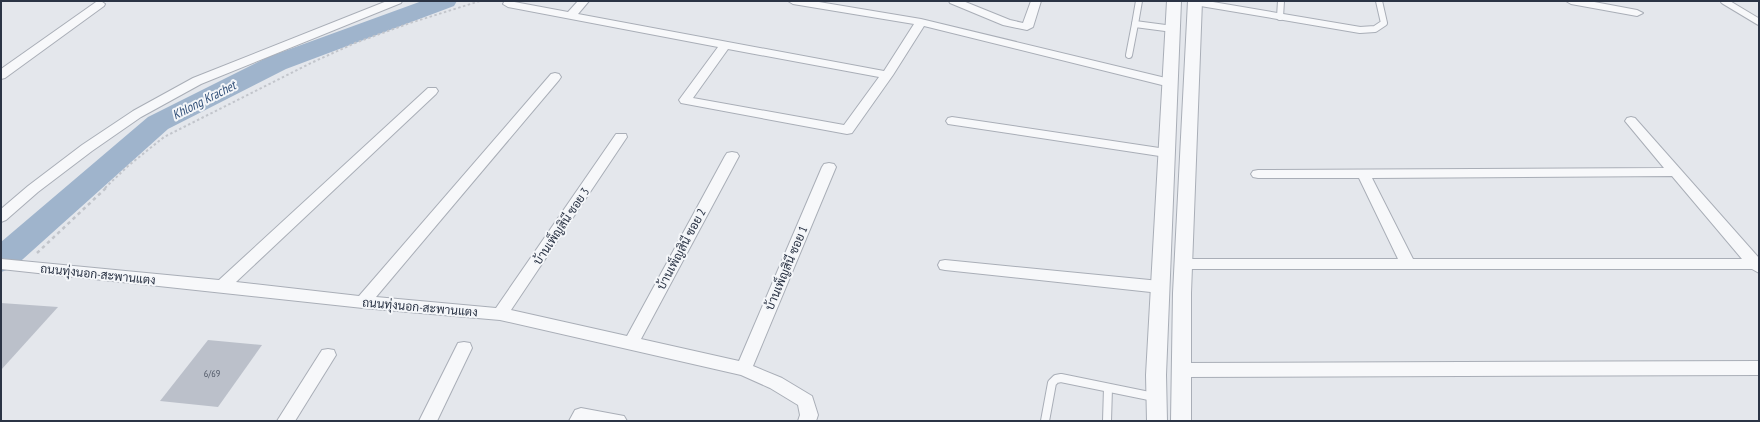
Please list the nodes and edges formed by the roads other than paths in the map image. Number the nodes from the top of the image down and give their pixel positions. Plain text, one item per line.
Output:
1 (397, 1) edge
2 (584, 1) edge
3 (794, 1) edge
4 (954, 1) edge
5 (1036, 1) edge
6 (1139, 1) edge
7 (1174, 1) edge
8 (1229, 1) edge
9 (1281, 1) edge
10 (1379, 1) edge
11 (1571, 1) edge
12 (1724, 1) edge
13 (1195, 2) edge
14 (1595, 3) edge
15 (100, 4) dead end
16 (508, 4) dead end
17 (1228, 8) junction
18 (1637, 13) dead end
19 (570, 16) junction
20 (1280, 17) junction
21 (921, 22) junction
22 (1759, 22) edge
23 (1135, 24) junction
24 (1173, 29) junction
25 (724, 46) junction
26 (1129, 55) dead end
27 (1, 75) edge
28 (886, 75) junction
29 (555, 77) dead end
30 (1170, 83) junction
31 (432, 91) dead end
32 (952, 121) dead end
33 (1631, 121) dead end
34 (621, 137) dead end
35 (1166, 154) junction
36 (732, 156) dead end
37 (828, 167) dead end
38 (1674, 172) junction
39 (1258, 174) dead end
40 (1364, 175) junction
41 (1, 217) edge
42 (1184, 264) junction
43 (1408, 264) junction
44 (13, 265) edge
45 (945, 265) dead end
46 (1758, 265) edge
47 (222, 286) junction
48 (1160, 287) junction
49 (363, 302) junction
50 (500, 314) junction
51 (631, 343) junction
52 (464, 348) dead end
53 (328, 355) dead end
54 (1759, 368) edge
55 (744, 369) junction
56 (1182, 370) junction
57 (1108, 388) junction
58 (1156, 397) junction
59 (286, 421) edge
60 (428, 421) edge
61 (578, 421) edge
62 (618, 421) edge
63 (807, 421) edge
64 (1045, 421) edge
65 (1107, 421) edge
66 (1157, 421) edge
67 (1181, 421) edge

1 - 41 street
2 - 19 street
3 - 21 street
4 - 5 street
6 - 23 lane
7 - 24 street
8 - 17 lane
9 - 20 lane
10 - 20 lane
11 - 14 street
12 - 22 lane
13 - 17 lane
13 - 42 street
14 - 18 street
15 - 27 street
16 - 19 street
17 - 20 lane
19 - 25 street
21 - 28 street
21 - 30 street
23 - 24 lane
23 - 26 lane
24 - 30 street
25 - 28 street
25 - 28 street
29 - 49 street
30 - 35 street
31 - 47 street
32 - 35 street
33 - 38 street
34 - 50 street, บ้านเพ็ญสินี ซอย 3
35 - 48 street
36 - 51 street, บ้านเพ็ญสินี ซอย 2
37 - 55 street, บ้านเพ็ญสินี ซอย 1
38 - 40 street
38 - 46 street
39 - 40 street
40 - 43 street
42 - 43 street
42 - 56 street
43 - 46 street
44 - 47 street, ถนนทุ่งนอก-สะพานแตง
45 - 48 street
47 - 49 street, ถนนทุ่งนอก-สะพานแตง
48 - 58 street
49 - 50 street, ถนนทุ่งนอก-สะพานแตง
50 - 51 street, ถนนทุ่งนอก-สะพานแตง
51 - 55 street, ถนนทุ่งนอก-สะพานแตง
52 - 60 street
53 - 59 street
54 - 56 street
55 - 63 street, ถนนทุ่งนอก-สะพานแตง
56 - 67 street
57 - 58 lane
57 - 64 lane
57 - 65 lane
58 - 66 street
61 - 62 street

